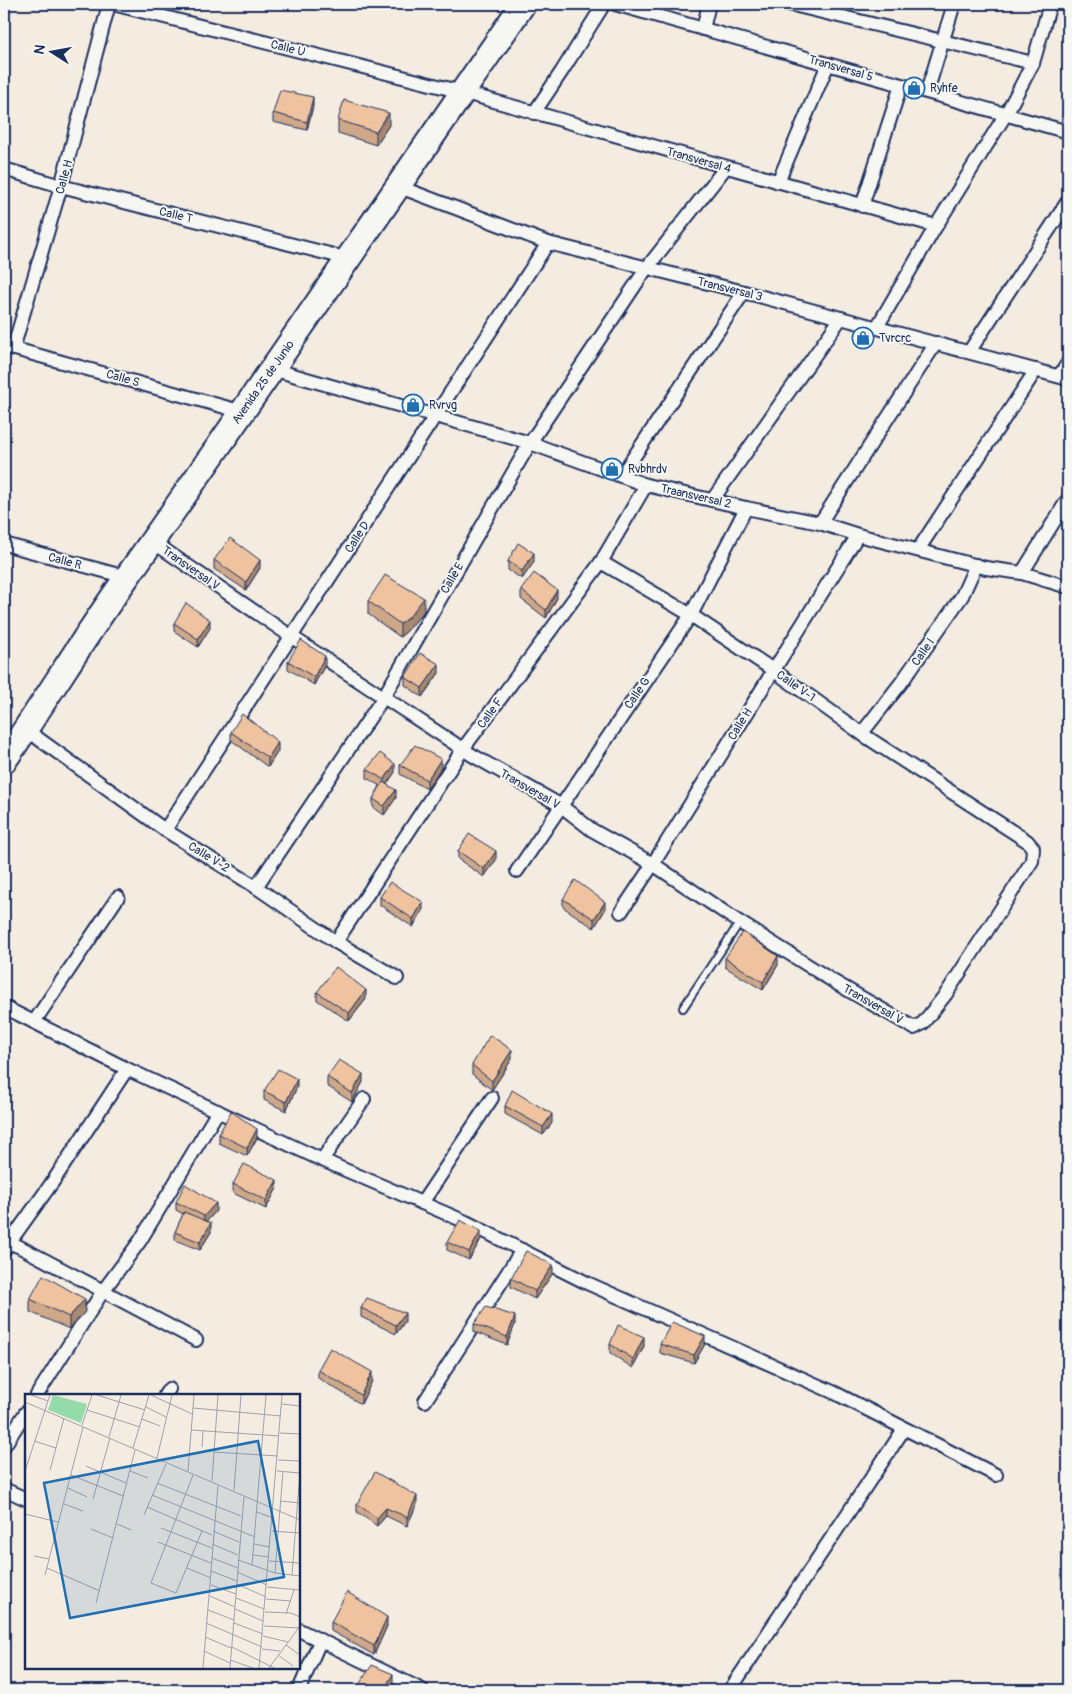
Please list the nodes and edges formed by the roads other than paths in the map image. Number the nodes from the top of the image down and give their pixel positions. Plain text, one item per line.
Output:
1 (109, 4) edge
2 (113, 4) edge
3 (523, 4) edge
4 (604, 4) edge
5 (615, 4) edge
6 (709, 4) edge
7 (789, 4) edge
8 (954, 4) edge
9 (1050, 4) edge
10 (703, 29) junction
11 (942, 42) junction
12 (1033, 63) junction
13 (828, 64) junction
14 (902, 85) junction
15 (462, 92) junction
16 (928, 92) junction
17 (534, 113) junction
18 (1006, 114) junction
19 (1068, 132) edge
20 (726, 167) junction
21 (4, 169) edge
22 (778, 182) junction
23 (62, 186) junction
24 (397, 186) junction
25 (1068, 201) edge
26 (862, 206) junction
27 (936, 226) junction
28 (548, 243) junction
29 (349, 259) junction
30 (646, 268) junction
31 (744, 292) junction
32 (841, 318) junction
33 (877, 328) junction
34 (936, 343) junction
35 (9, 348) edge
36 (969, 352) junction
37 (1068, 363) edge
38 (272, 369) junction
39 (1036, 370) junction
40 (1064, 377) edge
41 (243, 412) junction
42 (434, 417) junction
43 (530, 442) junction
44 (621, 476) junction
45 (646, 485) junction
46 (713, 499) junction
47 (1068, 499) edge
48 (746, 508) junction
49 (820, 523) junction
50 (858, 535) junction
51 (153, 542) junction
52 (4, 544) edge
53 (918, 550) junction
54 (601, 562) junction
55 (976, 565) junction
56 (1022, 573) junction
57 (126, 577) junction
58 (1068, 587) edge
59 (691, 615) junction
60 (292, 637) junction
61 (773, 670) junction
62 (383, 698) junction
63 (26, 729) junction
64 (862, 733) junction
65 (463, 750) junction
66 (4, 760) edge
67 (560, 805) junction
68 (165, 830) junction
69 (653, 864) junction
70 (517, 871) dead end
71 (256, 887) junction
72 (118, 897) dead end
73 (621, 912) dead end
74 (740, 922) junction
75 (336, 942) junction
76 (397, 978) dead end
77 (4, 1007) edge
78 (683, 1008) dead end
79 (34, 1022) junction
80 (914, 1028) joint
81 (127, 1069) junction
82 (492, 1098) dead end
83 (364, 1099) dead end
84 (218, 1111) junction
85 (322, 1160) junction
86 (422, 1203) junction
87 (5, 1244) edge
88 (522, 1250) junction
89 (103, 1291) junction
90 (196, 1340) dead end
91 (38, 1394) edge
92 (425, 1401) dead end
93 (25, 1414) edge
94 (904, 1428) junction
95 (4, 1446) edge
96 (996, 1476) dead end
97 (4, 1489) edge
98 (25, 1499) edge
99 (300, 1631) edge
100 (320, 1641) junction
101 (299, 1690) edge
102 (422, 1690) edge
103 (730, 1690) edge

1 - 23 street, Calle H
2 - 15 street, Calle U
3 - 15 highway, Avenida 25 de Junio
4 - 17 street
5 - 10 street, Transversal 5
6 - 10 street
7 - 11 street
8 - 11 street
9 - 12 street
10 - 13 street, Transversal 5
11 - 12 street
11 - 16 street
12 - 18 street
13 - 14 street, Transversal 5
13 - 22 street
14 - 16 street, Transversal 5
14 - 26 street
15 - 17 street, Transversal 4
15 - 24 highway, Avenida 25 de Junio
16 - 18 street, Transversal 5
17 - 20 street, Transversal 4
18 - 19 street, Transversal 5
18 - 27 street
20 - 22 street, Transversal 4
20 - 30 street, Calle E
21 - 23 street, Calle T
22 - 26 street, Transversal 4
23 - 29 street, Calle T
23 - 35 street, Calle H
24 - 28 street, Transversal 3
24 - 29 highway, Avenida 25 de Junio
25 - 36 street
26 - 27 street, Transversal 4
27 - 33 street
28 - 30 street, Transversal 3
28 - 42 street, Calle D
29 - 38 highway, Avenida 25 de Junio
30 - 31 street, Transversal 3
30 - 43 street, Calle E
31 - 32 street, Transversal 3
31 - 44 street
32 - 33 street, Transversal 3
32 - 46 street
33 - 34 street, Transversal 3
34 - 36 street, Transversal 3
34 - 49 street
35 - 41 street, Calle S
36 - 39 street, Transversal 3
37 - 40 street
38 - 41 highway, Avenida 25 de Junio
38 - 42 street, Traansversal 2
39 - 40 street, Transversal 3
39 - 53 street
41 - 51 highway, Avenida 25 de Junio
42 - 43 street, Traansversal 2
42 - 60 street, Calle D
43 - 44 street, Traansversal 2
43 - 62 street, Calle E
44 - 45 street, Traansversal 2
45 - 46 street, Traansversal 2
45 - 54 street, Calle F
46 - 48 street, Traansversal 2
47 - 56 street
48 - 49 street, Traansversal 2
48 - 59 street, Calle G
49 - 50 street, Traansversal 2
50 - 53 street, Traansversal 2
50 - 61 street, Calle H
51 - 57 highway, Avenida 25 de Junio
51 - 60 street, Transversal V
52 - 57 street, Calle R
53 - 55 street, Traansversal 2
54 - 59 street, Calle V-1
54 - 65 street, Calle F
55 - 56 street, Traansversal 2
55 - 64 street, Calle I
56 - 58 street, Traansversal 2
57 - 63 highway, Avenida 25 de Junio
59 - 61 street, Calle V-1
59 - 67 street, Calle G
60 - 62 street, Transversal V
60 - 68 street, Calle D
61 - 64 street, Calle V-1
61 - 69 street, Calle H
62 - 65 street, Transversal V
62 - 71 street, Calle E
63 - 66 highway, Avenida 25 de Junio
63 - 68 street, Calle V-2
64 - 80 street, Calle V-1
65 - 67 street, Transversal V
65 - 75 street, Calle F
67 - 69 street, Transversal V
67 - 70 street, Calle G
68 - 71 street, Calle V-2
69 - 73 street, Calle H
69 - 74 street, Transversal V
71 - 75 street, Calle V-2
72 - 79 street
74 - 78 lane
74 - 80 street, Transversal V
75 - 76 street, Calle V-2
77 - 79 street
79 - 81 street
81 - 84 street
81 - 87 street
82 - 86 street
83 - 85 street
84 - 85 street
84 - 89 street
85 - 86 street
86 - 88 street
87 - 89 street
88 - 92 street
88 - 94 street
89 - 90 street
89 - 91 street
93 - 95 street
94 - 96 street
94 - 103 street
97 - 98 street
99 - 100 street
100 - 101 street
100 - 102 street

